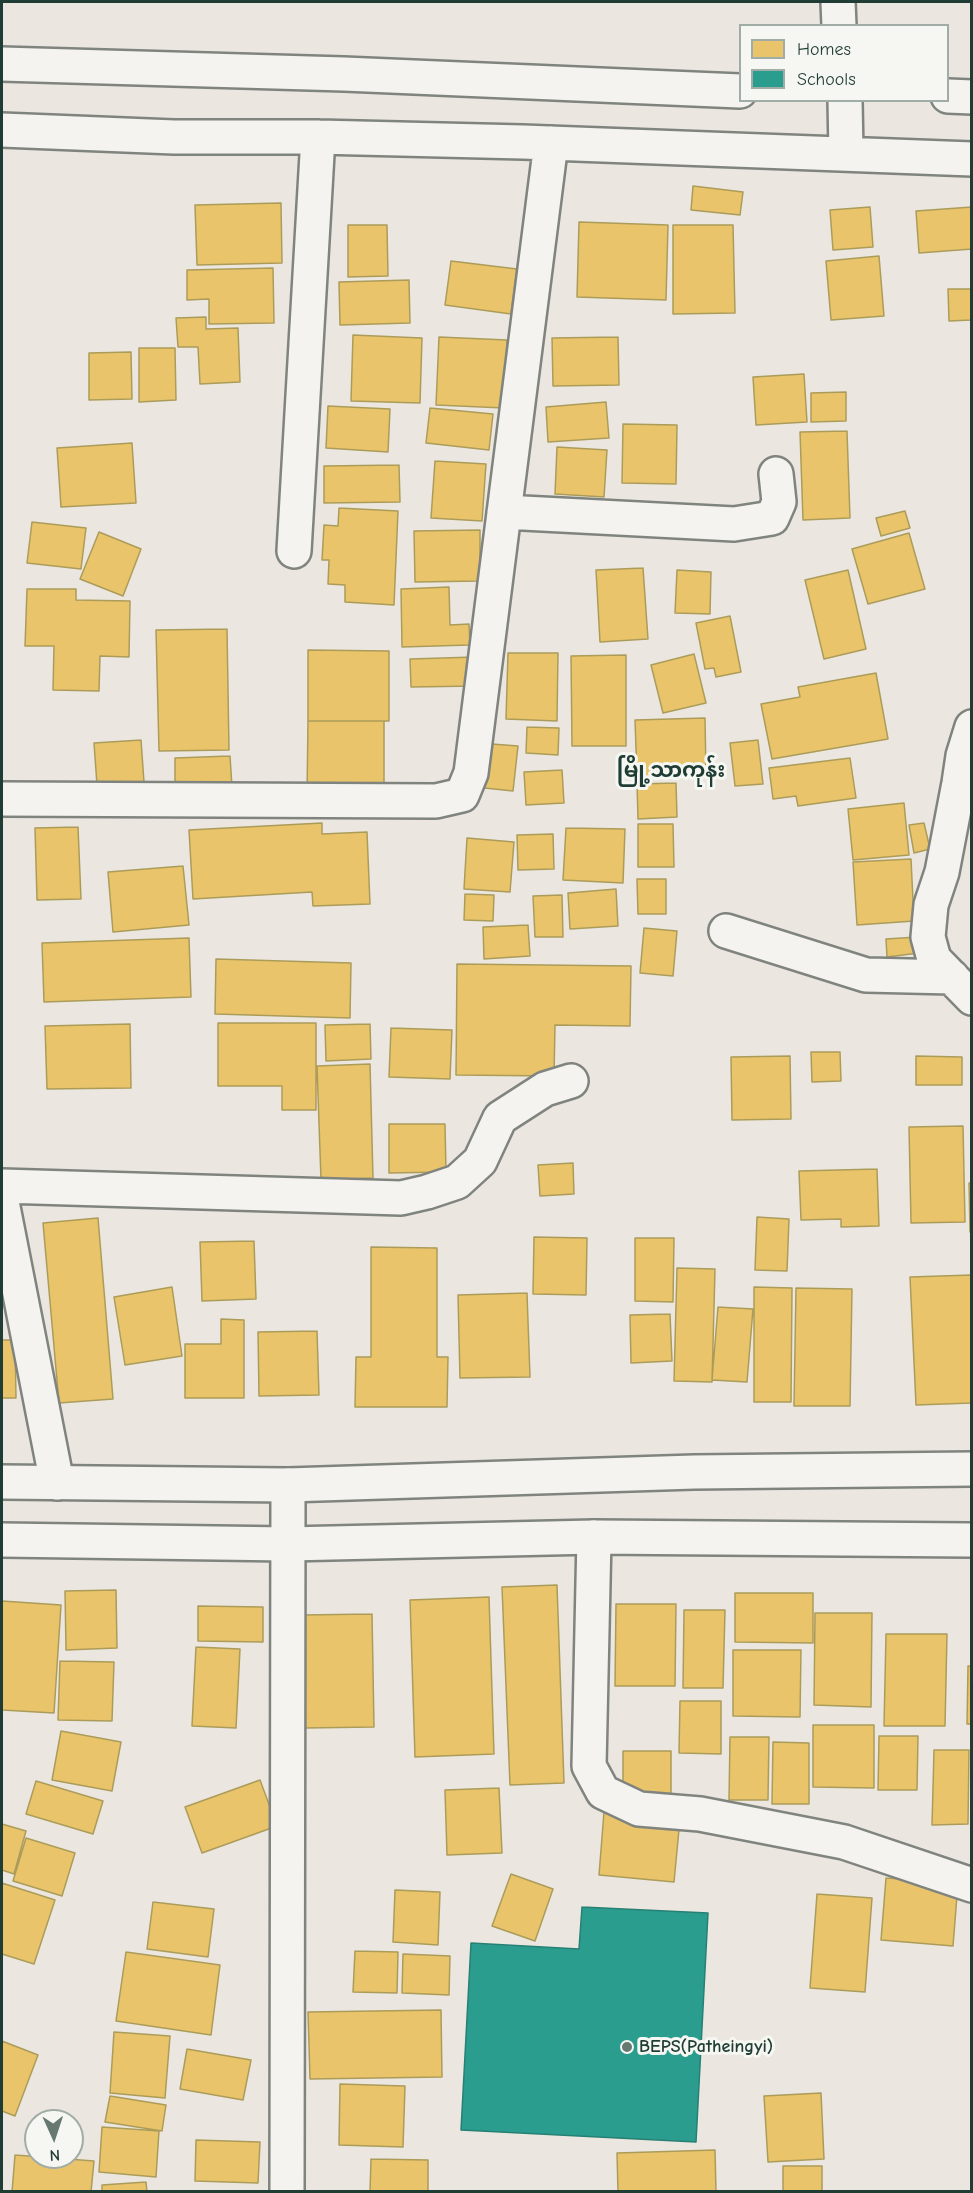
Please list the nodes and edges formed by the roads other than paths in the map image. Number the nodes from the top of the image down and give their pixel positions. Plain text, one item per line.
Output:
1 (838, 2) edge
2 (839, 24) edge
3 (2, 64) edge
4 (739, 90) edge
5 (949, 96) edge
6 (972, 97) edge
7 (845, 103) edge
8 (2, 130) edge
9 (318, 137) junction
10 (550, 143) junction
11 (846, 145) junction
12 (972, 159) edge
13 (776, 474) dead end
14 (504, 512) junction
15 (294, 551) dead end
16 (972, 727) edge
17 (2, 799) edge
18 (726, 931) dead end
19 (962, 988) edge
20 (572, 1081) dead end
21 (2, 1186) edge
22 (2, 1202) edge
23 (972, 1469) edge
24 (2, 1482) edge
25 (57, 1483) junction
26 (288, 1485) junction
27 (594, 1537) junction
28 (2, 1540) edge
29 (972, 1540) edge
30 (288, 1544) junction
31 (969, 1882) edge
32 (287, 2192) edge

1 - 2 street
3 - 4 street
5 - 6 street
7 - 11 street
8 - 9 street
9 - 10 street
9 - 15 street
10 - 11 street
10 - 14 street
11 - 12 street
13 - 14 street
14 - 17 street
16 - 19 street
18 - 19 street
20 - 21 street
22 - 25 street
23 - 26 street
24 - 25 street
25 - 26 street
26 - 30 street
27 - 29 street
27 - 30 street
27 - 31 street
28 - 30 street
30 - 32 street

